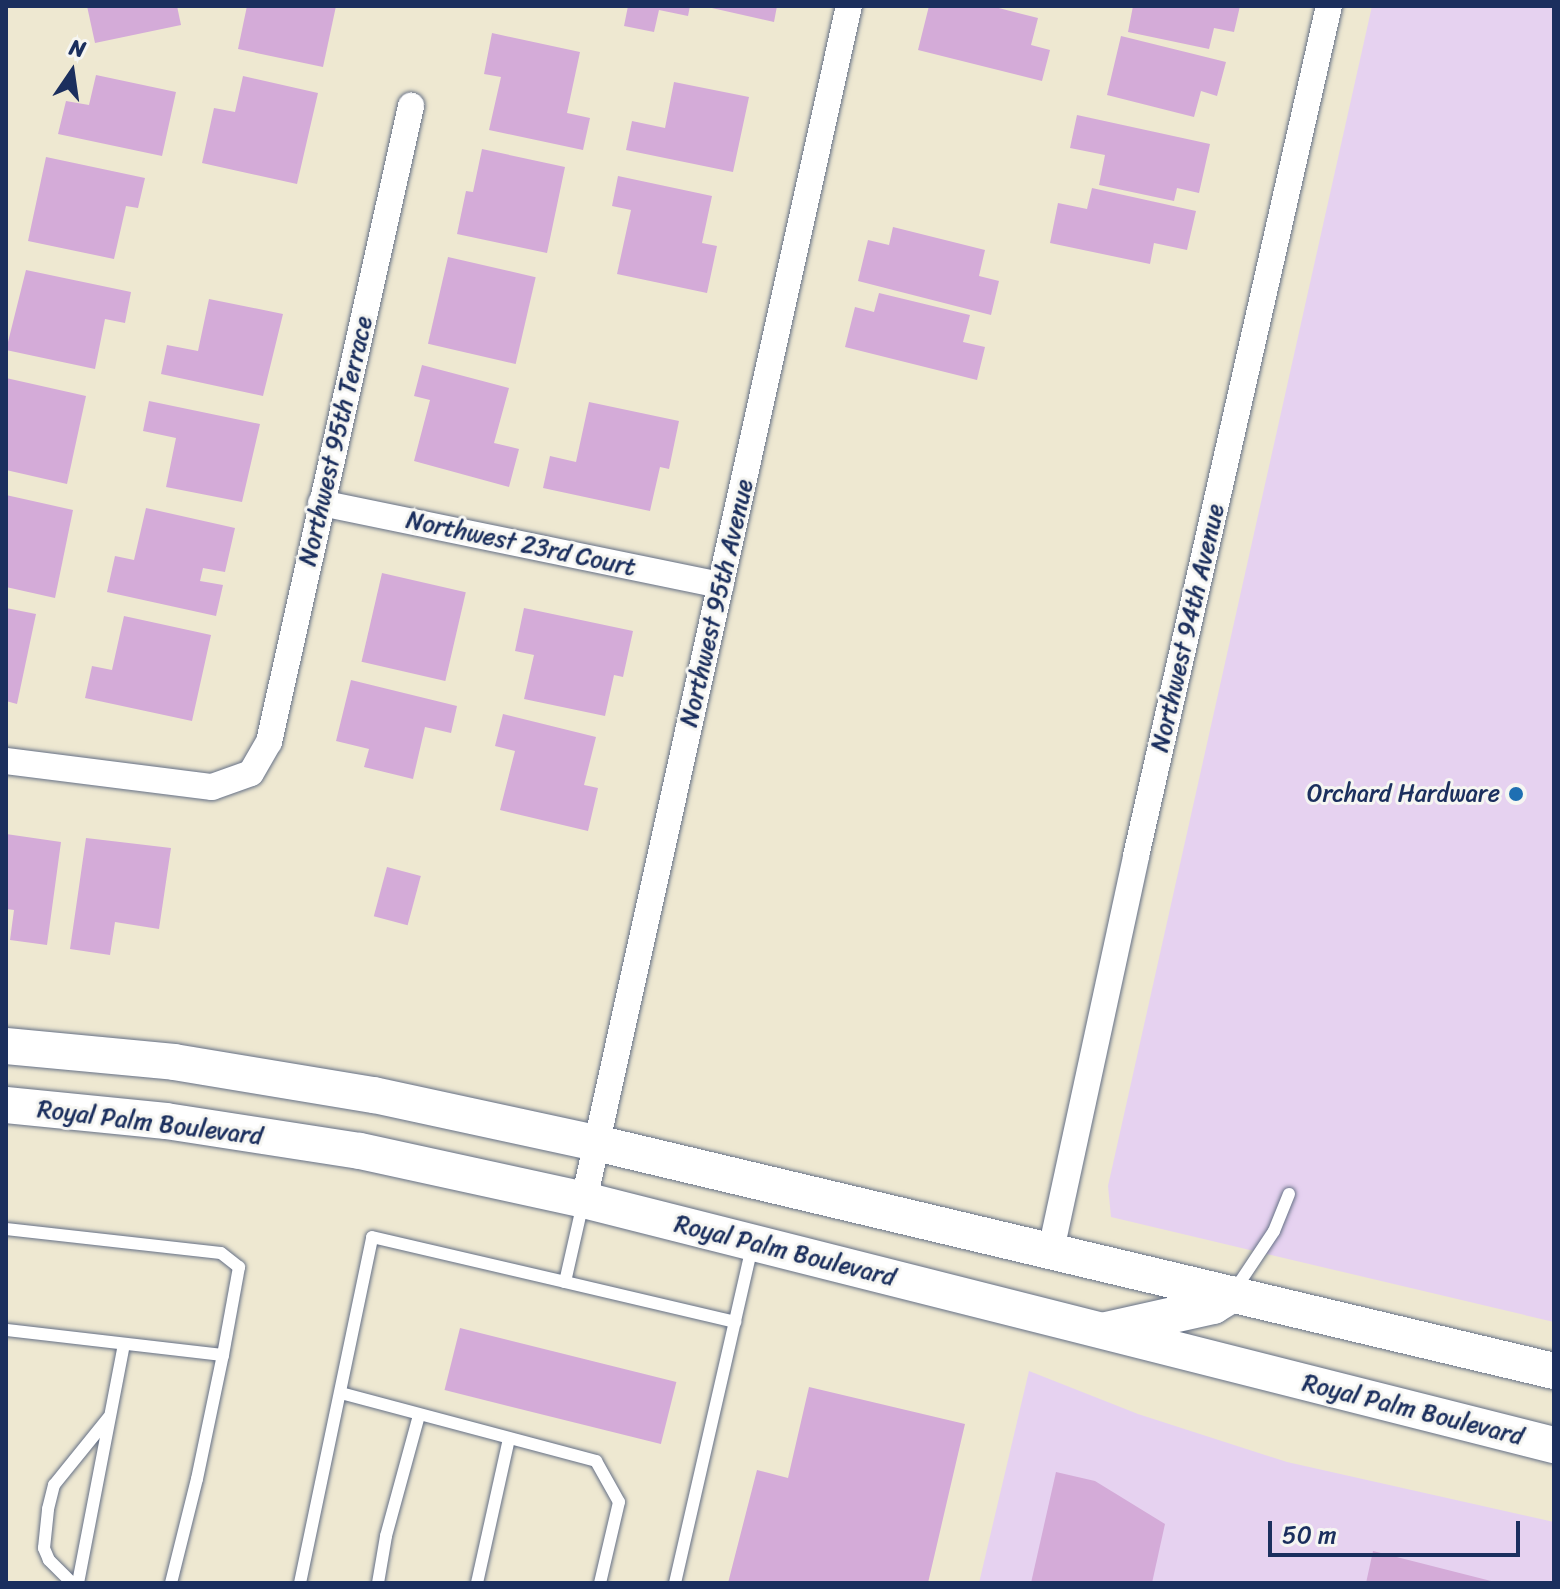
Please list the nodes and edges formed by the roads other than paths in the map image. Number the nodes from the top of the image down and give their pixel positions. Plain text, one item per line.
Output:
1 (849, 6) edge
2 (1329, 6) edge
3 (411, 106) dead end
4 (321, 503) junction
5 (721, 585) junction
6 (6, 761) edge
7 (6, 1046) edge
8 (6, 1105) edge
9 (596, 1143) junction
10 (1289, 1194) dead end
11 (584, 1200) junction
12 (6, 1229) edge
13 (753, 1243) junction
14 (1051, 1250) junction
15 (565, 1282) junction
16 (1233, 1294) junction
17 (735, 1322) junction
18 (6, 1330) edge
19 (1097, 1332) junction
20 (124, 1344) junction
21 (223, 1355) junction
22 (1554, 1371) edge
23 (341, 1393) junction
24 (111, 1414) junction
25 (419, 1415) junction
26 (509, 1439) junction
27 (1554, 1445) edge
28 (75, 1583) edge
29 (171, 1583) edge
30 (300, 1583) edge
31 (378, 1583) edge
32 (477, 1583) edge
33 (600, 1583) edge
34 (675, 1583) edge

1 - 5 street, Northwest 95th Avenue
2 - 14 street, Northwest 94th Avenue
3 - 4 street, Northwest 95th Terrace
4 - 5 street, Northwest 23rd Court
4 - 6 street, Northwest 95th Terrace
5 - 9 street, Northwest 95th Avenue
7 - 9 main road
8 - 11 main road, Royal Palm Boulevard
9 - 11 street, Northwest 95th Avenue
9 - 14 main road
10 - 16 lane
11 - 13 main road, Royal Palm Boulevard
11 - 15 lane
12 - 21 lane
13 - 17 lane
13 - 19 main road, Royal Palm Boulevard
14 - 16 main road
15 - 17 lane
15 - 23 lane
16 - 19 main road
16 - 22 main road
17 - 34 lane
18 - 20 lane
19 - 27 main road, Royal Palm Boulevard
20 - 21 lane
20 - 24 lane
21 - 29 lane
23 - 25 lane
23 - 30 lane
24 - 28 lane
24 - 28 lane
25 - 26 lane
25 - 31 lane
26 - 32 lane
26 - 33 lane

